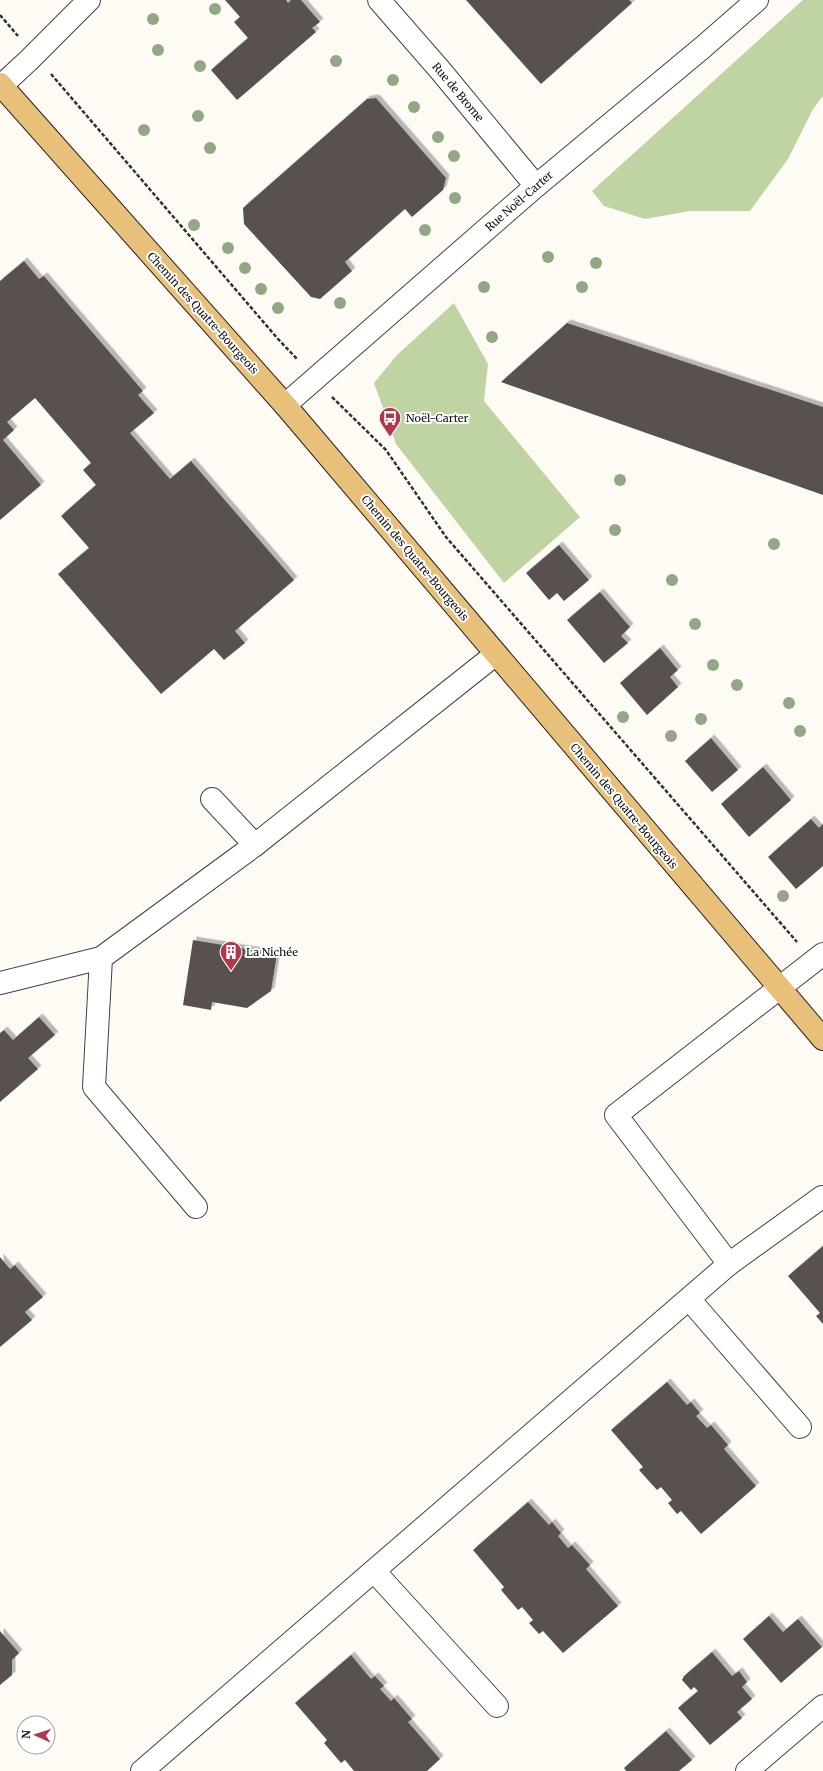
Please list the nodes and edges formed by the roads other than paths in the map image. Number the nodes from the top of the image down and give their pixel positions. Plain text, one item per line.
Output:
1 (89, 0) edge
2 (379, 0) edge
3 (757, 0) edge
4 (1, 86) edge
5 (536, 186) junction
6 (285, 405) junction
7 (496, 654) junction
8 (212, 799) dead end
9 (255, 845) junction
10 (823, 954) edge
11 (102, 958) junction
12 (0, 983) edge
13 (779, 987) junction
14 (823, 1039) edge
15 (822, 1197) dead end
16 (196, 1207) dead end
17 (729, 1264) junction
18 (689, 1299) junction
19 (800, 1427) dead end
20 (374, 1571) junction
21 (497, 1706) dead end
22 (823, 1706) edge
23 (142, 1771) edge
24 (747, 1771) edge

1 - 4 street
2 - 5 street, Rue de Brome
3 - 5 street, Rue Noël-Carter
4 - 6 main road, Chemin des Quatre-Bourgeois
5 - 6 street, Rue Noël-Carter
6 - 7 main road, Chemin des Quatre-Bourgeois
7 - 9 street
7 - 13 main road, Chemin des Quatre-Bourgeois
8 - 9 street
9 - 11 street
10 - 13 street
11 - 12 street
11 - 16 street
13 - 14 main road, Chemin des Quatre-Bourgeois
13 - 17 street
15 - 17 street
17 - 18 street
18 - 19 street
18 - 20 street
20 - 21 street
20 - 23 street
22 - 24 street

